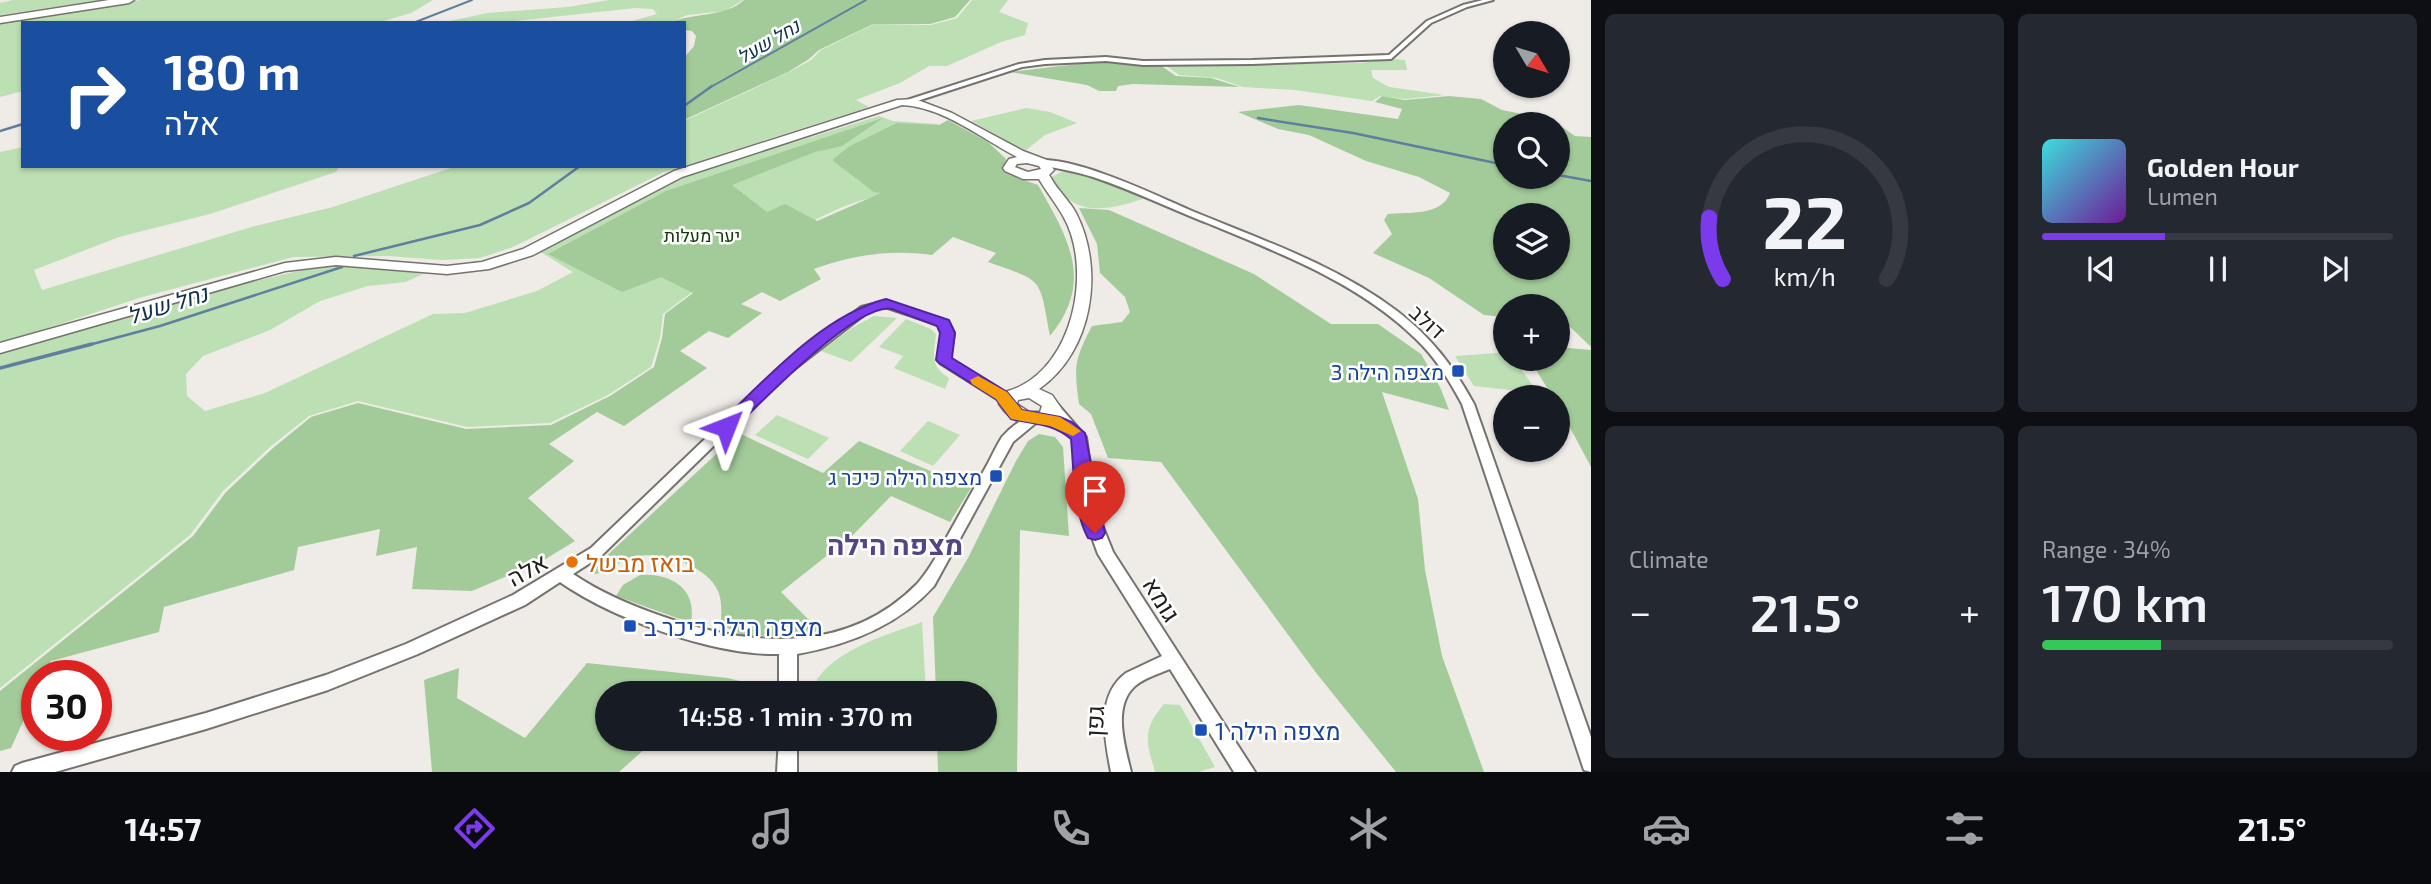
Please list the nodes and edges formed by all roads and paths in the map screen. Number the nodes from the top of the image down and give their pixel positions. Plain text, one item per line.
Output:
1 (106, 0) edge
2 (129, 0) edge
3 (1490, 0) edge
4 (0, 18) edge
5 (908, 101) junction
6 (1009, 156) junction
7 (1043, 170) junction
8 (0, 348) edge
9 (1052, 369) junction
10 (1014, 400) junction
11 (1042, 410) junction
12 (1008, 439) junction
13 (562, 575) junction
14 (788, 648) junction
15 (1172, 660) junction
16 (788, 681) edge
17 (788, 751) edge
18 (1591, 764) edge
19 (22, 772) edge
20 (787, 772) edge
21 (1121, 772) edge
22 (1245, 772) edge

1 - 4 highway
2 - 4 highway
3 - 5 street
5 - 6 main road
5 - 8 main road
6 - 7 main road
6 - 7 main road
7 - 9 main road
7 - 18 street, דולב
9 - 10 main road
9 - 11 main road
10 - 11 main road
10 - 11 main road
10 - 12 street
10 - 13 street, אלה
11 - 12 street
11 - 15 street, גומא
12 - 14 street
13 - 14 street
13 - 19 street, אלה
14 - 16 street
15 - 21 street, גפן
15 - 22 street, גומא
17 - 20 street

